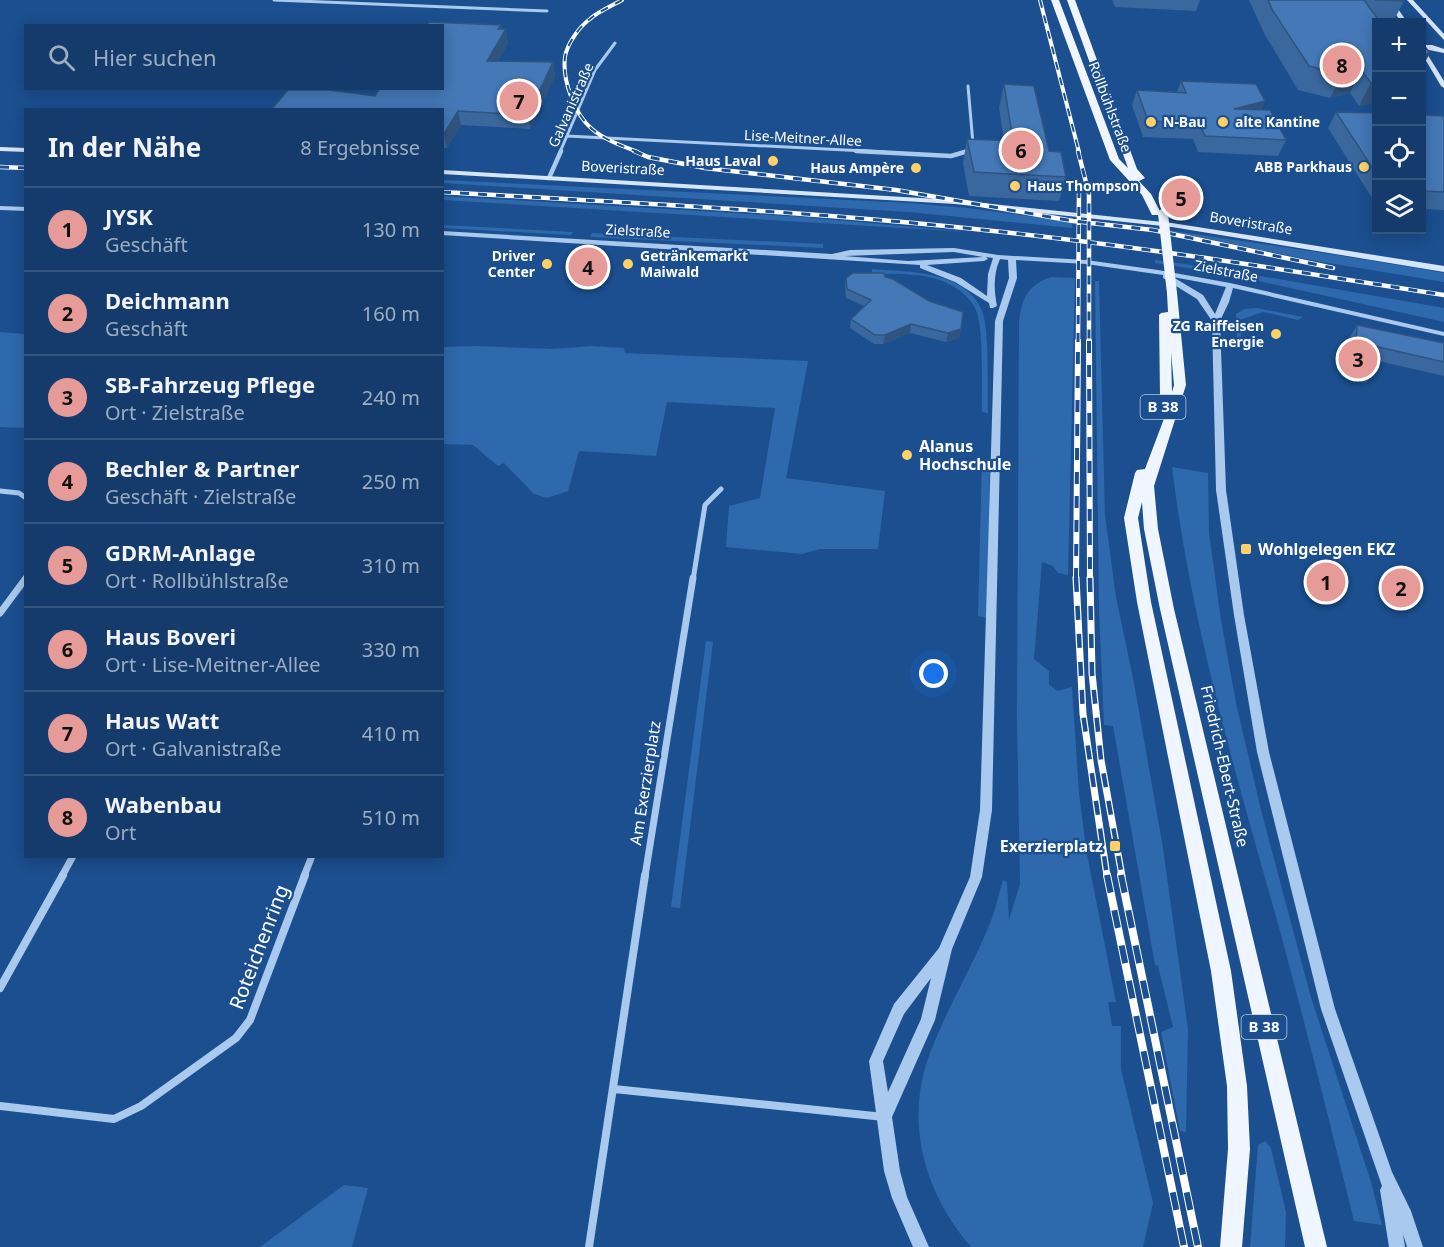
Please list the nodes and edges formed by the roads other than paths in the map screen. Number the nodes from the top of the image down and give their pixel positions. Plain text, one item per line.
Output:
1 (274, 0) edge
2 (1055, 0) edge
3 (1071, 0) edge
4 (1389, 0) edge
5 (1410, 0) edge
6 (547, 11) dead end
7 (1401, 18) edge
8 (1444, 38) edge
9 (1426, 39) edge
10 (615, 42) dead end
11 (1426, 48) edge
12 (1444, 51) edge
13 (1426, 56) edge
14 (968, 86) dead end
15 (1444, 86) edge
16 (567, 136) junction
17 (0, 149) edge
18 (24, 150) edge
19 (444, 172) edge
20 (549, 178) junction
21 (0, 208) edge
22 (24, 209) edge
23 (1159, 213) junction
24 (444, 233) edge
25 (832, 256) junction
26 (998, 257) junction
27 (1012, 258) junction
28 (908, 262) junction
29 (1444, 268) edge
30 (1158, 272) junction
31 (1214, 282) junction
32 (1230, 285) junction
33 (1167, 293) junction
34 (1200, 297) junction
35 (992, 302) junction
36 (999, 321) junction
37 (1216, 321) junction
38 (1444, 333) edge
39 (722, 489) dead end
40 (0, 491) edge
41 (24, 497) edge
42 (24, 581) edge
43 (0, 613) edge
44 (72, 858) edge
45 (311, 858) edge
46 (945, 949) junction
47 (0, 988) edge
48 (614, 1089) junction
49 (0, 1106) edge
50 (884, 1117) junction
51 (1385, 1175) junction
52 (1230, 1245) edge
53 (589, 1247) edge
54 (921, 1247) edge
55 (1316, 1247) edge
56 (1397, 1247) edge
57 (1415, 1247) edge

1 - 6 street
2 - 23 main road, Rollbühlstraße / B 38
3 - 23 main road, Rollbühlstraße / B 38
4 - 7 main road
5 - 8 main road
8 - 9 main road
10 - 16 street, Galvanistraße
11 - 12 main road
13 - 15 main road
14 - 16 street, Lise-Meitner-Allee
16 - 20 street, Galvanistraße
17 - 18 main road
19 - 20 main road, Boveristraße
20 - 29 main road, Boveristraße
21 - 22 street
23 - 33 main road, B 38, bridge
24 - 25 street, Zielstraße
25 - 26 street, Zielstraße
25 - 28 street, Zielstraße
26 - 27 street, Zielstraße
26 - 28 street, Zielstraße
26 - 35 street
27 - 30 street, Zielstraße
27 - 36 street
28 - 35 street
30 - 31 street, Zielstraße
30 - 34 street
31 - 32 street, Zielstraße
31 - 34 street
32 - 37 street
32 - 38 street, Zielstraße
33 - 52 main road, B 38
33 - 55 main road, Friedrich-Ebert-Straße / B 38
34 - 37 street
35 - 36 street
36 - 46 street
37 - 51 street
39 - 48 street, Am Exerzierplatz
40 - 41 street
42 - 43 street
44 - 47 street
45 - 49 street, Roteichenring
46 - 50 street
46 - 50 street
48 - 50 street
48 - 53 street, Am Exerzierplatz
50 - 54 street
51 - 56 street
51 - 57 street

